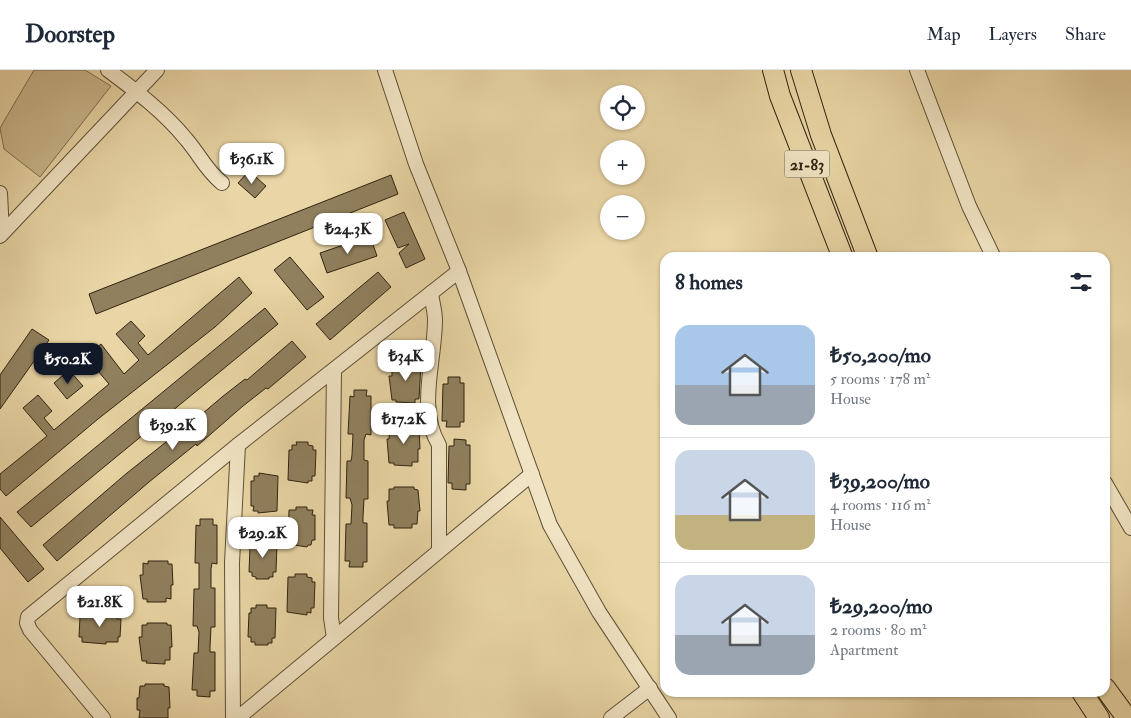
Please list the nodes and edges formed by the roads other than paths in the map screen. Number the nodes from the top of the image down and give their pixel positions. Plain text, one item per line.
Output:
1 (108, 70) edge
2 (156, 70) edge
3 (385, 70) edge
4 (773, 70) edge
5 (801, 70) edge
6 (917, 70) edge
7 (137, 91) junction
8 (222, 183) dead end
9 (0, 192) edge
10 (1, 234) edge
11 (841, 252) edge
12 (866, 252) edge
13 (991, 252) edge
14 (459, 271) junction
15 (431, 293) junction
16 (334, 370) junction
17 (238, 445) junction
18 (532, 474) junction
19 (1110, 492) edge
20 (1131, 528) edge
21 (439, 550) junction
22 (334, 638) junction
23 (650, 688) junction
24 (1110, 695) edge
25 (1085, 697) edge
26 (103, 718) edge
27 (233, 718) edge
28 (238, 718) edge
29 (611, 718) edge
30 (669, 718) edge
31 (1099, 718) edge
32 (1127, 718) edge

1 - 7 street
2 - 7 street
3 - 14 street
4 - 11 highway, 21-83
5 - 12 highway, 21-83
6 - 13 street
7 - 8 street
7 - 10 street
9 - 10 street
14 - 15 street
14 - 18 street
15 - 16 street
15 - 21 street
16 - 17 street
16 - 22 street
17 - 26 street
17 - 27 street
18 - 21 street
18 - 23 street
19 - 20 street
21 - 22 street
22 - 28 street
23 - 29 street
23 - 30 street
24 - 32 highway
25 - 31 highway

